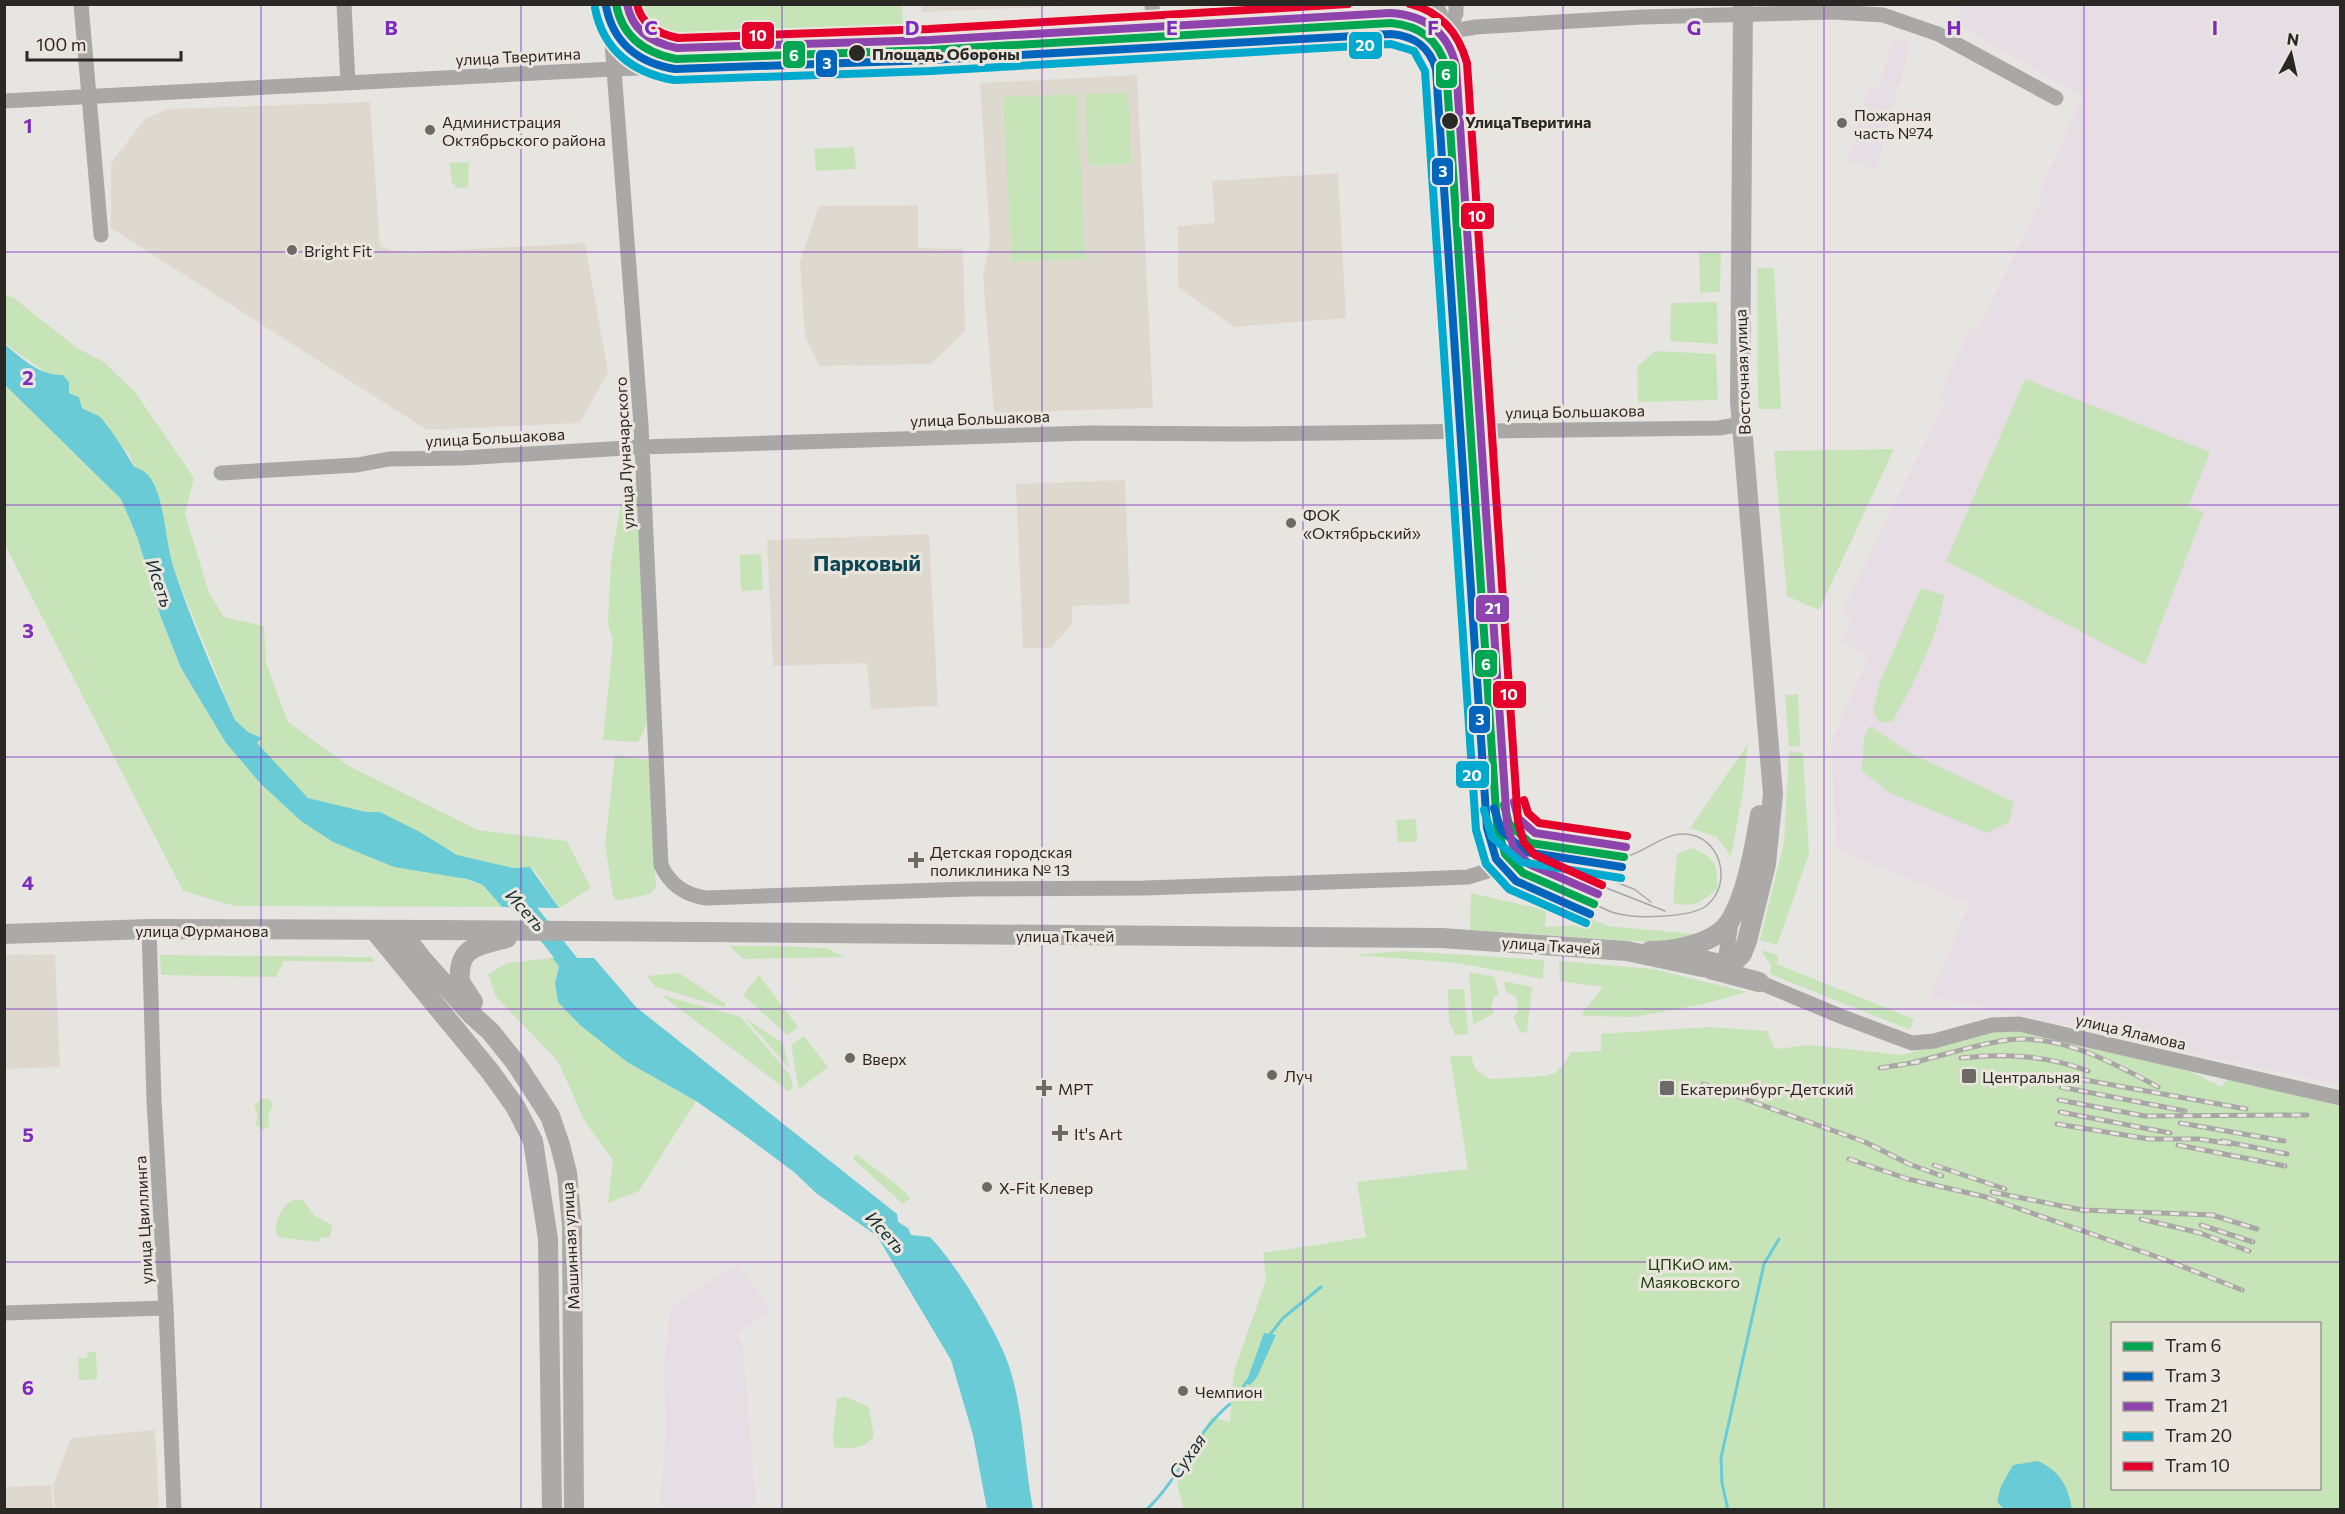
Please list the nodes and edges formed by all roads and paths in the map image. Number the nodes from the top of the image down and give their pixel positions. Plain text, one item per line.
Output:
1 (81, 4) edge
2 (344, 4) edge
3 (609, 4) edge
4 (1152, 4) edge
5 (1456, 4) edge
6 (1436, 8) edge
7 (1743, 9) edge
8 (1450, 30) junction
9 (1155, 48) junction
10 (613, 69) junction
11 (348, 82) junction
12 (90, 96) junction
13 (2056, 98) dead end
14 (4, 101) edge
15 (101, 235) dead end
16 (1742, 424) junction
17 (1487, 430) junction
18 (642, 447) junction
19 (221, 473) dead end
20 (1767, 738) junction
21 (1733, 915) junction
22 (149, 929) junction
23 (374, 930) junction
24 (400, 930) junction
25 (4, 934) edge
26 (485, 936) junction
27 (1747, 941) junction
28 (1627, 951) junction
29 (1668, 951) junction
30 (1728, 964) junction
31 (1702, 967) junction
32 (1759, 982) junction
33 (490, 1031) junction
34 (2340, 1098) edge
35 (166, 1308) junction
36 (4, 1313) edge
37 (174, 1509) edge
38 (552, 1509) edge
39 (574, 1509) edge

1 - 12 street
2 - 11 street
3 - 10 street, улица Луначарского
4 - 9 street
5 - 8 street
6 - 8 street
7 - 8 street, улица Тверитина
7 - 13 street, улица Тверитина
7 - 16 main road, Восточная улица
8 - 9 street, улица Тверитина
8 - 17 street
9 - 10 street, улица Тверитина
10 - 11 street, улица Тверитина
10 - 18 street, улица Луначарского
11 - 12 street, улица Тверитина
12 - 14 street, улица Тверитина
12 - 15 street
16 - 17 street, улица Большакова
16 - 20 main road, Восточная улица
17 - 18 street, улица Большакова
17 - 18 street, улица Луначарского
18 - 19 street, улица Большакова
20 - 21 main road, Восточная улица
20 - 27 main road, Восточная улица
21 - 29 main road, Восточная улица
21 - 30 street
22 - 23 main road, улица Фурманова
22 - 25 main road, улица Фурманова
22 - 35 street, улица Цвиллинга
23 - 24 main road, улица Фурманова
23 - 38 main road, Машинная улица
24 - 26 main road
24 - 33 main road, Машинная улица
26 - 28 main road, улица Ткачей
26 - 33 main road
27 - 30 main road, Восточная улица
27 - 32 main road
28 - 29 main road, Восточная улица
28 - 31 main road, улица Ткачей
29 - 30 street
30 - 31 main road, улица Ткачей
30 - 32 street
31 - 32 main road
32 - 34 street, улица Яламова
33 - 39 main road, Машинная улица
35 - 36 street
35 - 37 street, улица Цвиллинга

